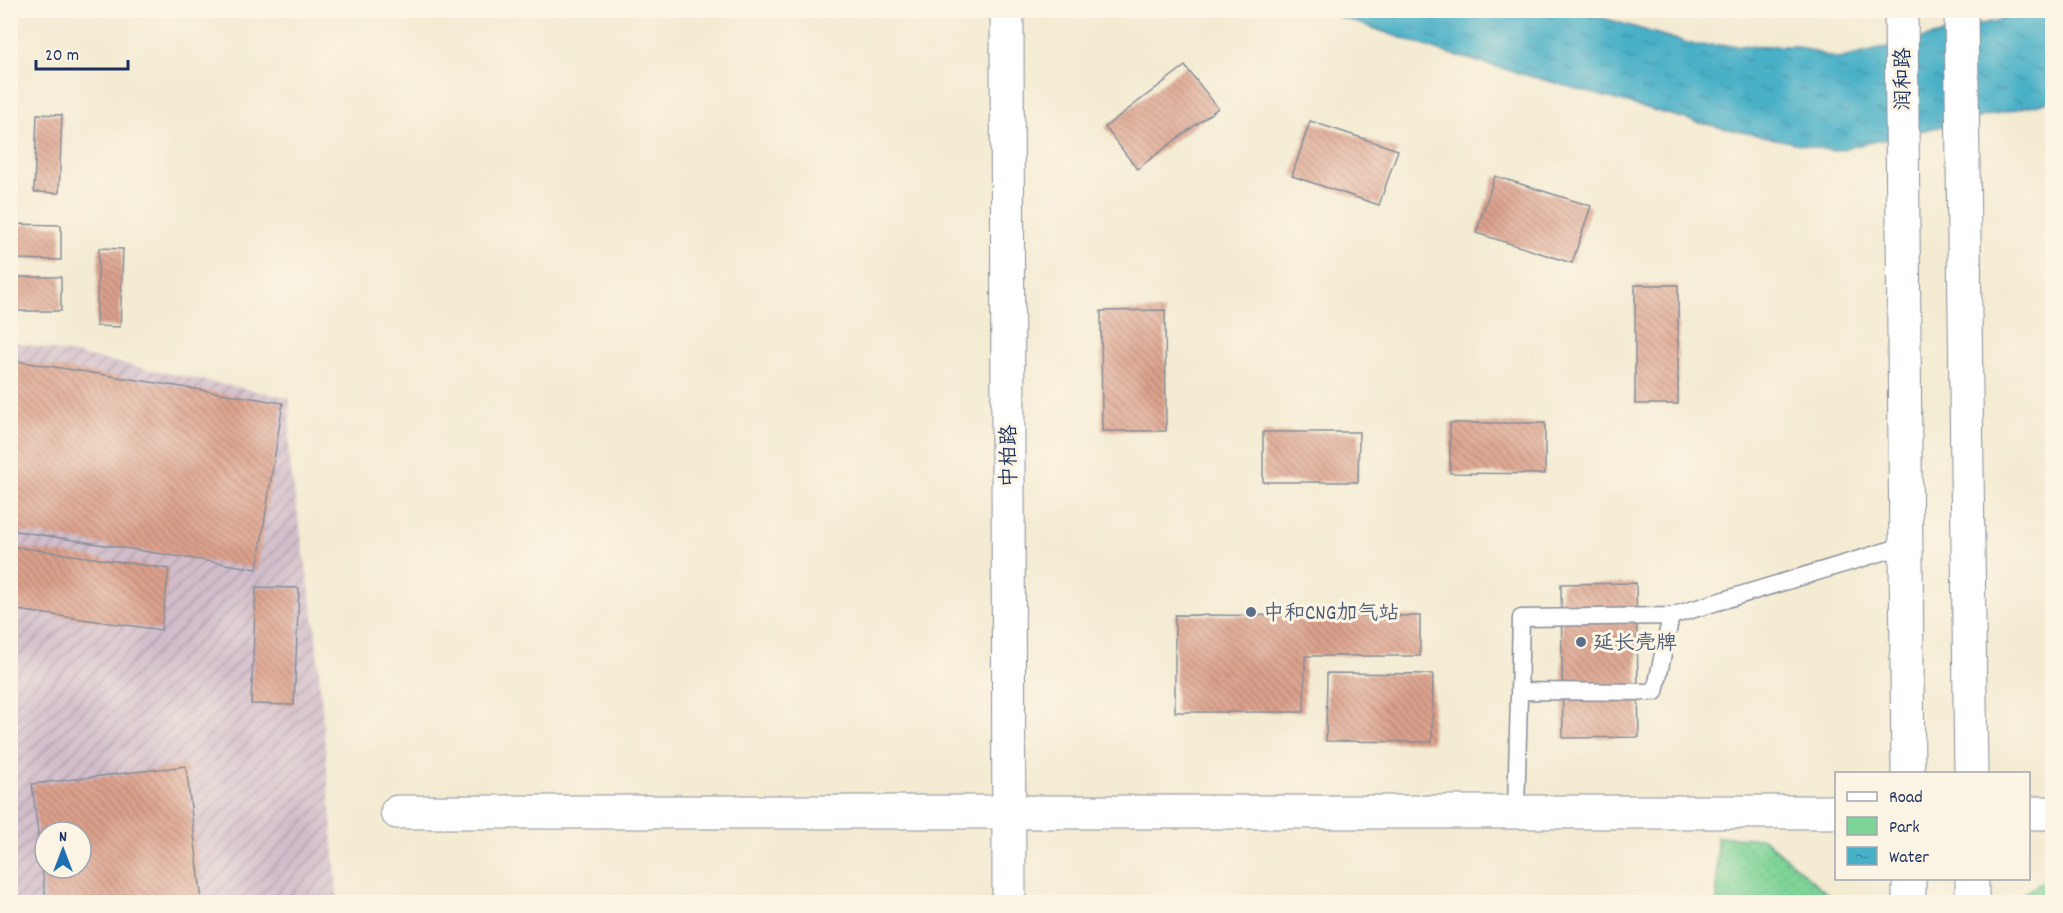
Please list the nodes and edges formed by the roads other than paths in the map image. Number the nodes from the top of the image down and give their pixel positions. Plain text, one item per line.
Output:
1 (1006, 10) edge
2 (1961, 12) edge
3 (1901, 17) edge
4 (1906, 545) junction
5 (1671, 616) junction
6 (1520, 691) junction
7 (1908, 772) edge
8 (1971, 772) edge
9 (397, 812) dead end
10 (1008, 812) junction
11 (1516, 812) junction
12 (1835, 812) edge
13 (2030, 813) edge
14 (2052, 813) edge
15 (1909, 880) edge
16 (1972, 880) edge
17 (1009, 903) edge
18 (1909, 903) edge
19 (1972, 903) edge

1 - 10 street, 中柏路
2 - 8 street
3 - 4 street, 润和路
4 - 5 lane
4 - 7 street, 润和路
5 - 6 lane
5 - 6 lane
6 - 11 lane
9 - 10 street
10 - 11 street
10 - 17 street, 中柏路
11 - 12 street
13 - 14 street
15 - 18 street
16 - 19 street

